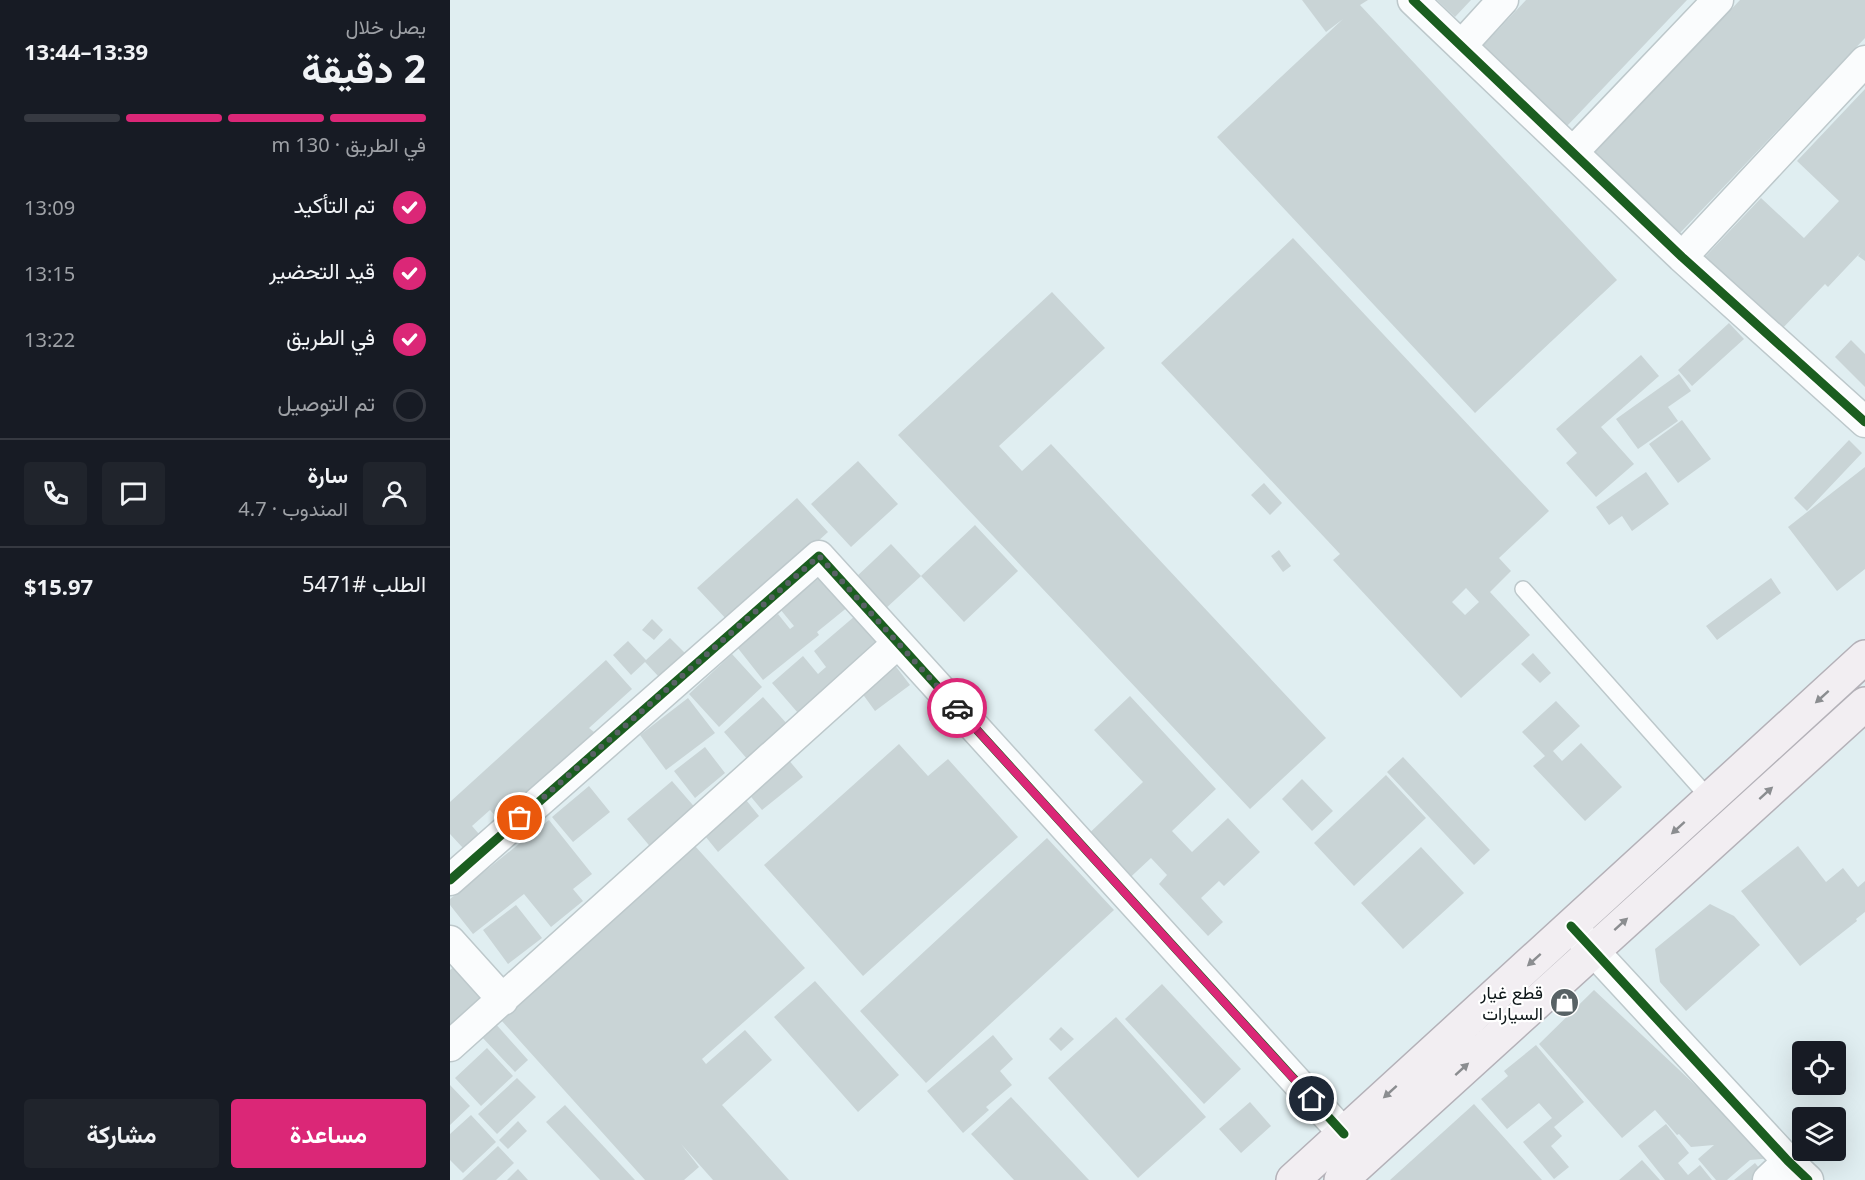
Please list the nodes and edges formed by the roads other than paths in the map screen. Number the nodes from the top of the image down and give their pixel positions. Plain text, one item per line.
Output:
1 (1413, 0) edge
2 (1503, 0) edge
3 (1718, 0) edge
4 (1461, 46) junction
5 (1865, 62) edge
6 (1573, 152) junction
7 (1682, 257) junction
8 (1865, 422) edge
9 (1523, 590) dead end
10 (898, 643) junction
11 (1865, 657) edge
12 (1865, 704) edge
13 (1710, 799) junction
14 (450, 880) edge
15 (1582, 938) junction
16 (450, 941) edge
17 (503, 1000) junction
18 (450, 1046) edge
19 (1344, 1134) junction
20 (1788, 1174) edge
21 (1293, 1180) edge
22 (1341, 1180) edge

1 - 4 street
2 - 4 street
3 - 6 street
4 - 6 street
5 - 7 street
6 - 7 street
7 - 8 street
9 - 13 lane
10 - 14 street
10 - 17 street
10 - 19 street
11 -> 13 main road
15 -> 12 main road
13 -> 15 main road
15 -> 19 main road
15 - 20 street
22 -> 15 main road
16 - 17 street
17 - 18 street
19 - 21 main road

